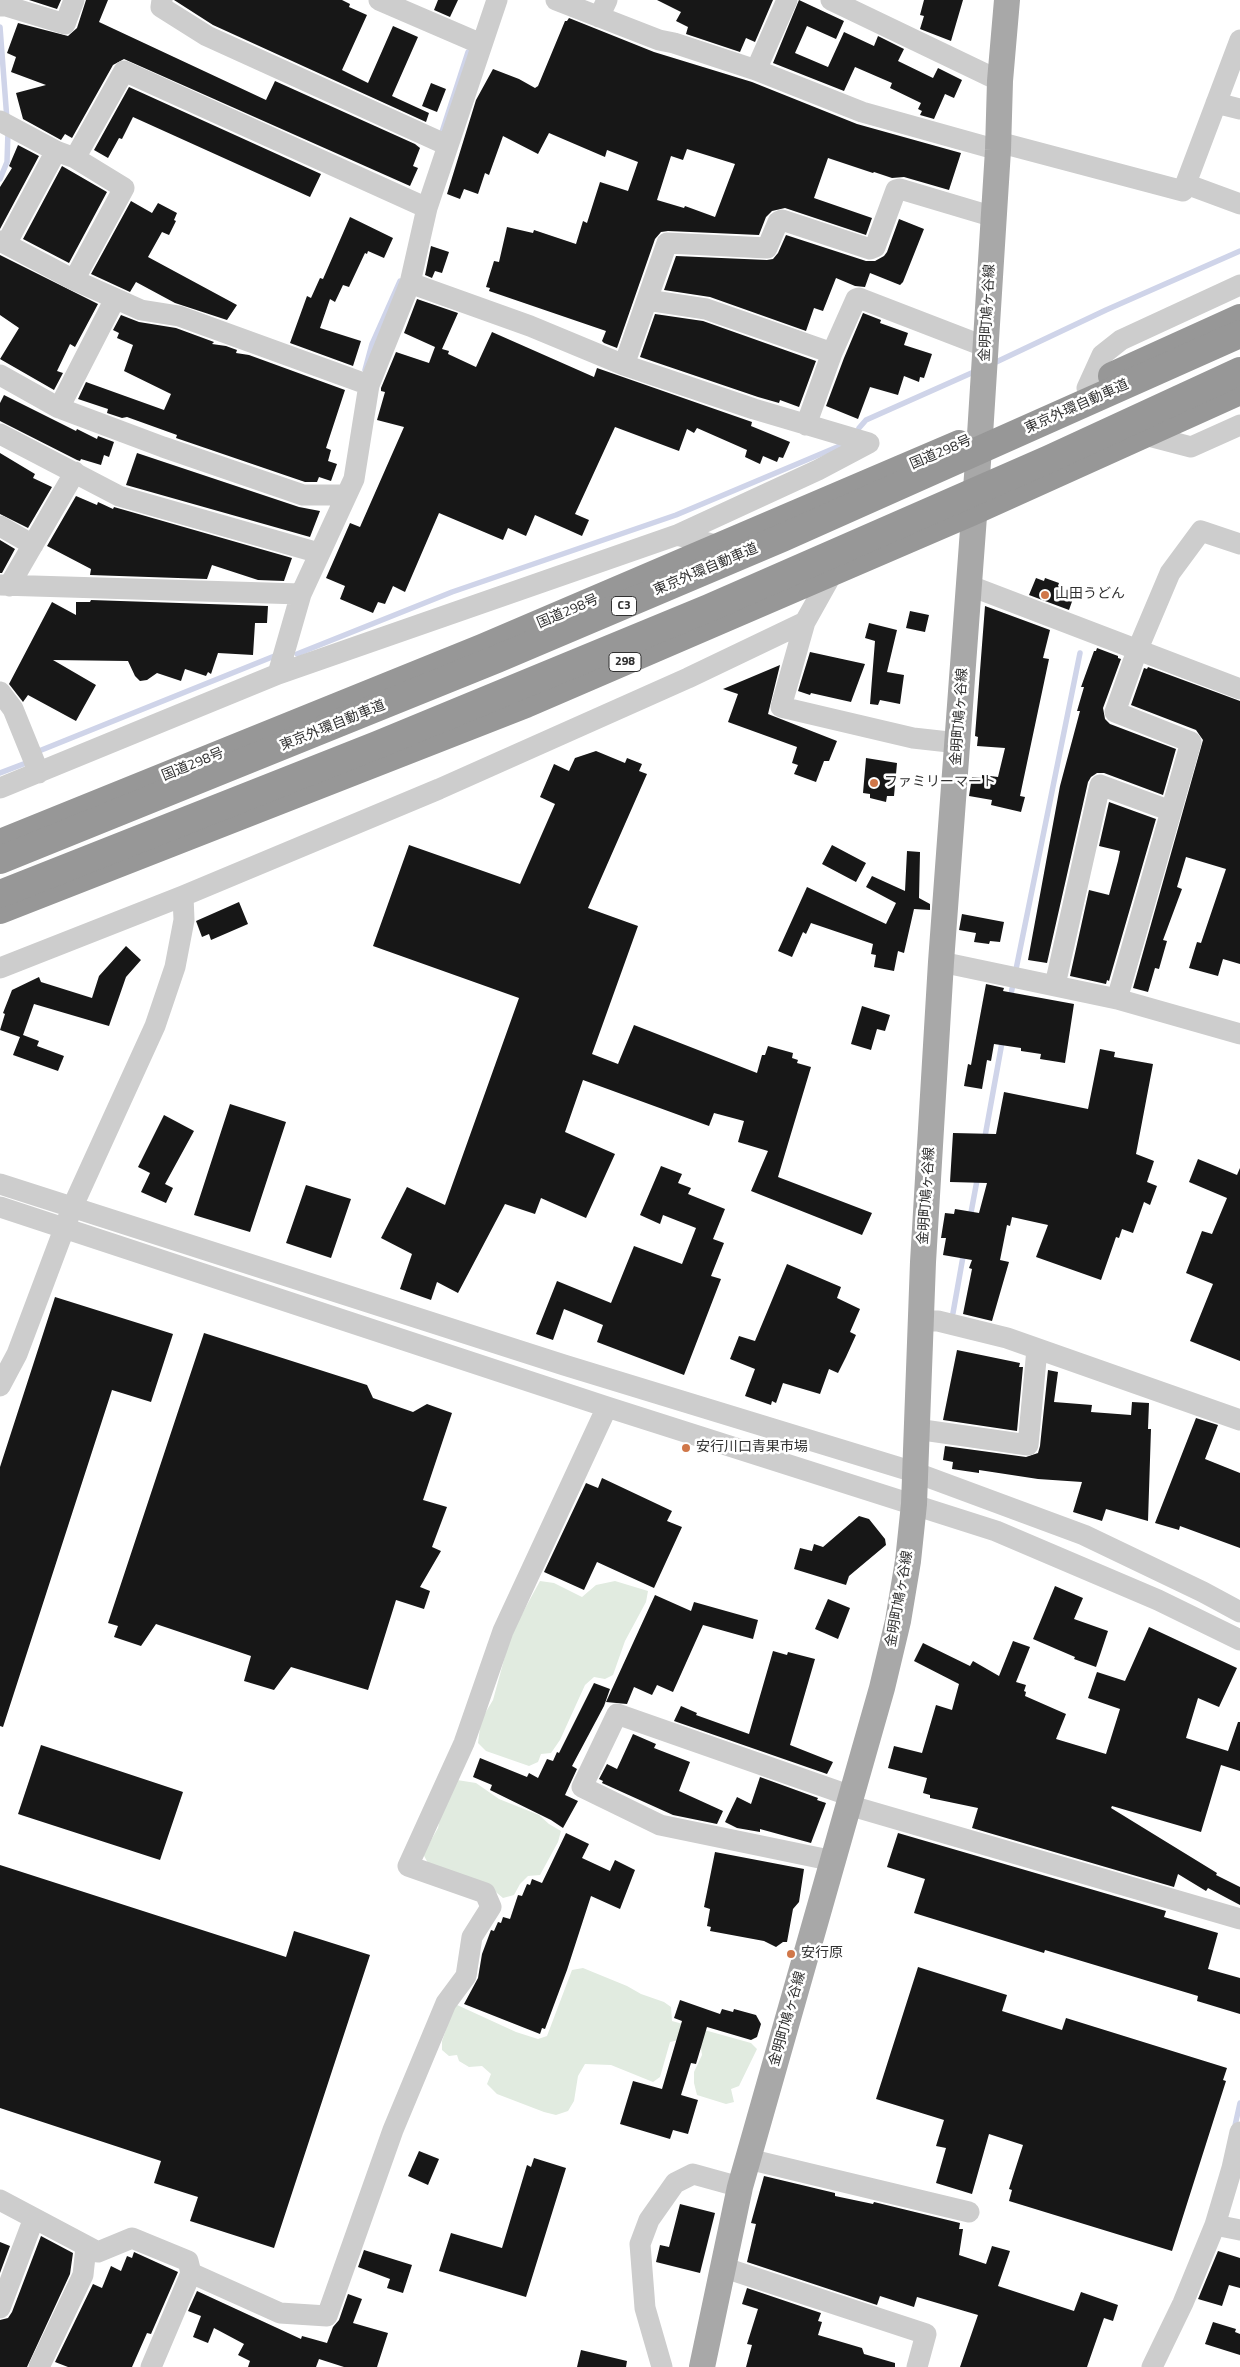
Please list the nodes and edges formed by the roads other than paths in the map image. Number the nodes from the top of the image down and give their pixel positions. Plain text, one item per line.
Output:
1 (74, 0) edge
2 (162, 0) edge
3 (379, 0) edge
4 (497, 0) edge
5 (556, 0) edge
6 (787, 0) edge
7 (831, 0) edge
8 (1007, 0) edge
9 (0, 6) edge
10 (603, 8) edge
11 (1240, 40) edge
12 (481, 44) junction
13 (756, 70) junction
14 (1000, 81) junction
15 (1216, 103) junction
16 (1240, 110) edge
17 (0, 121) edge
18 (447, 146) junction
19 (998, 146) junction
20 (65, 154) junction
21 (1186, 184) junction
22 (1240, 204) edge
23 (427, 208) junction
24 (994, 216) junction
25 (3, 242) edge
26 (74, 280) junction
27 (410, 283) junction
28 (1240, 285) edge
29 (114, 299) junction
30 (647, 300) junction
31 (1240, 318) edge
32 (1240, 334) edge
33 (986, 347) junction
34 (832, 353) junction
35 (624, 364) junction
36 (1240, 371) edge
37 (0, 376) edge
38 (369, 384) junction
39 (1087, 388) junction
40 (1240, 391) edge
41 (58, 408) junction
42 (806, 425) junction
43 (1240, 425) edge
44 (0, 434) edge
45 (980, 435) junction
46 (1145, 435) junction
47 (74, 472) junction
48 (346, 495) junction
49 (974, 511) junction
50 (0, 526) edge
51 (676, 535) junction
52 (1240, 544) edge
53 (33, 545) junction
54 (723, 547) junction
55 (319, 553) junction
56 (833, 572) junction
57 (968, 585) junction
58 (5, 586) edge
59 (301, 594) junction
60 (805, 622) junction
61 (482, 648) junction
62 (1137, 651) junction
63 (278, 674) junction
64 (1240, 689) edge
65 (0, 692) edge
66 (526, 704) junction
67 (958, 743) junction
68 (39, 773) junction
69 (0, 788) edge
70 (1171, 812) junction
71 (0, 829) edge
72 (0, 843) edge
73 (0, 860) edge
74 (0, 894) edge
75 (183, 896) junction
76 (0, 910) edge
77 (0, 927) edge
78 (941, 962) junction
79 (0, 968) edge
80 (1055, 985) junction
81 (1117, 999) junction
82 (1240, 1034) edge
83 (0, 1184) edge
84 (0, 1206) edge
85 (68, 1218) junction
86 (920, 1320) junction
87 (1037, 1349) junction
88 (0, 1386) edge
89 (607, 1407) junction
90 (1240, 1420) edge
91 (916, 1429) junction
92 (914, 1472) junction
93 (914, 1504) junction
94 (1240, 1612) edge
95 (1240, 1640) edge
96 (849, 1800) junction
97 (834, 1861) junction
98 (1240, 1919) edge
99 (1240, 2132) edge
100 (748, 2159) junction
101 (740, 2187) junction
102 (0, 2200) edge
103 (969, 2212) dead end
104 (34, 2218) junction
105 (1214, 2225) junction
106 (1240, 2230) edge
107 (86, 2247) junction
108 (722, 2267) junction
109 (191, 2273) junction
110 (0, 2308) edge
111 (39, 2367) edge
112 (151, 2367) edge
113 (662, 2367) edge
114 (702, 2367) edge
115 (917, 2367) edge
116 (1152, 2367) edge

1 - 9 street
2 - 18 street
3 - 12 street
4 - 12 street
5 - 10 street
6 - 13 street
7 - 14 street
8 - 14 main road, 金明町鳩ヶ谷線
10 - 13 street
11 - 15 street
12 - 18 street
13 - 19 street
14 - 19 main road, 金明町鳩ヶ谷線
15 - 16 street
15 - 21 street
17 - 20 street
18 - 23 street
19 - 21 street
19 - 24 main road, 金明町鳩ヶ谷線
20 - 23 street
20 - 25 street
20 - 26 street
21 - 22 street
23 - 27 street
24 - 30 street
24 - 33 main road, 金明町鳩ヶ谷線
25 - 26 street
26 - 29 street
27 - 35 street
27 - 38 street
28 - 39 street
29 - 38 street
29 - 41 street
30 - 34 street
30 - 35 street
31 - 39 highway, 国道298号
32 - 73 highway, 東京外環自動車道 / C3, bridge
33 - 34 street
33 - 45 main road, 金明町鳩ヶ谷線
34 - 42 street
35 - 42 street
36 - 74 highway, bridge
37 - 41 street
38 - 48 street
39 - 45 highway, 国道298号
40 - 46 highway, 298
41 - 48 street
42 - 51 street
43 - 46 street
44 - 47 street
45 - 49 main road, 金明町鳩ヶ谷線
45 - 54 highway, 国道298号
46 - 49 highway, 298
47 - 53 street
47 - 55 street
48 - 55 street
49 - 56 highway, 298
49 - 57 main road, 金明町鳩ヶ谷線
50 - 53 street
51 - 54 street
51 - 63 street
52 - 62 street
53 - 58 street
54 - 61 highway, 国道298号
55 - 59 street
56 - 60 street
56 - 66 highway, 298
57 - 62 street
57 - 67 main road, 金明町鳩ヶ谷線
58 - 59 street
59 - 63 street
60 - 67 street
60 - 75 street
61 - 71 highway
61 - 72 highway, 国道298号
62 - 64 street
62 - 70 street
63 - 68 street
65 - 68 street
66 - 76 highway, 298
66 - 77 highway
67 - 78 main road, 金明町鳩ヶ谷線
68 - 69 street
70 - 80 street
70 - 81 street
75 - 79 street
75 - 85 street
78 - 80 street
78 - 86 main road, 金明町鳩ヶ谷線
80 - 81 street
81 - 82 street
83 - 85 street
84 - 85 street
85 - 88 street
85 - 89 street
85 - 92 street
86 - 87 street
86 - 91 main road, 金明町鳩ヶ谷線
87 - 90 street
87 - 91 street
89 - 93 street
89 - 109 street
91 - 92 main road, 金明町鳩ヶ谷線
92 - 93 main road, 金明町鳩ヶ谷線
92 - 94 street
93 - 95 street
93 - 96 main road, 金明町鳩ヶ谷線
96 - 97 main road, 金明町鳩ヶ谷線
96 - 97 street
96 - 98 street
97 - 100 main road, 金明町鳩ヶ谷線
99 - 105 street
100 - 101 main road, 金明町鳩ヶ谷線
100 - 103 street
101 - 108 main road, 金明町鳩ヶ谷線
101 - 113 street
102 - 104 street
104 - 107 street
104 - 110 street
105 - 106 street
105 - 116 street
107 - 109 street
107 - 111 street
108 - 114 main road, 金明町鳩ヶ谷線
108 - 115 street
109 - 112 street

